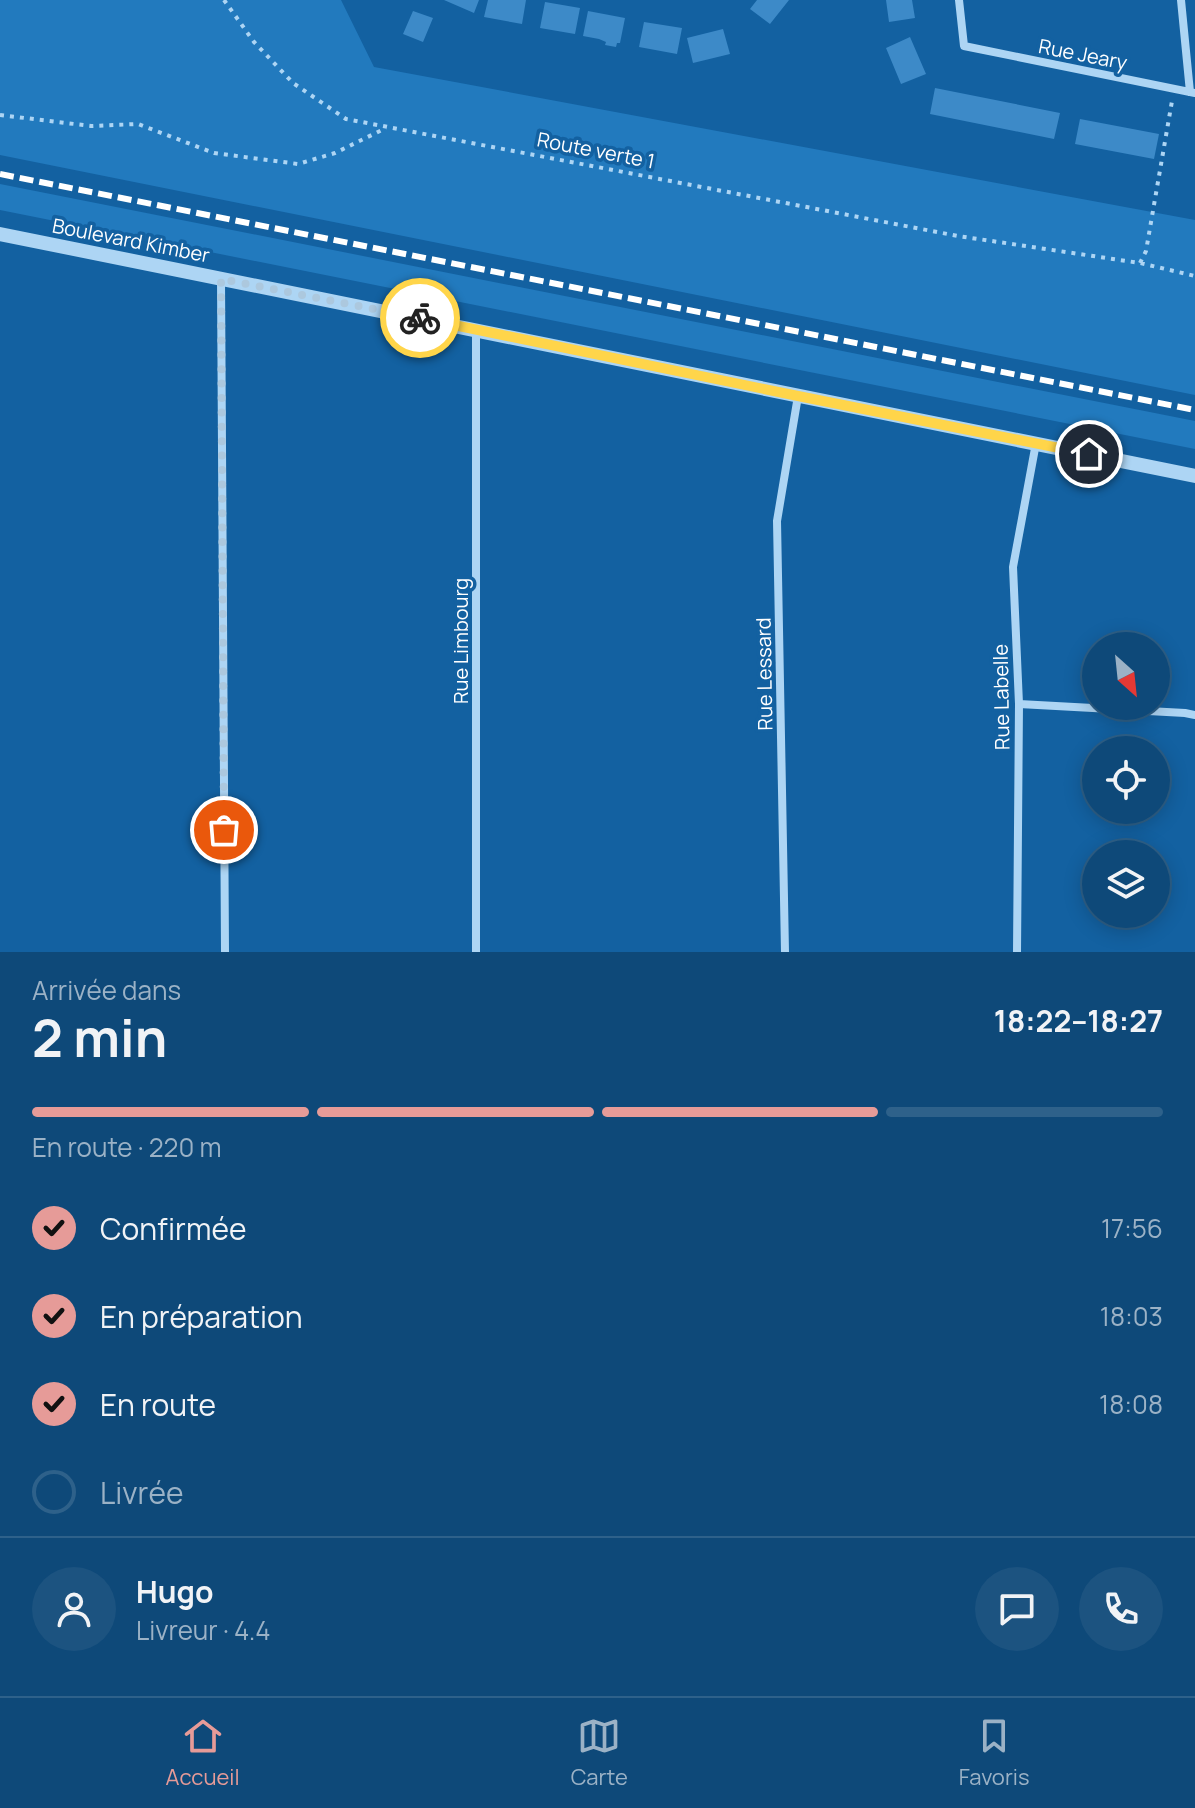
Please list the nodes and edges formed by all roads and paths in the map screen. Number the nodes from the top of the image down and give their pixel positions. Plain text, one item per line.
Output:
1 (224, 0) edge
2 (959, 0) edge
3 (1181, 0) edge
4 (1174, 88) junction
5 (1193, 92) edge
6 (0, 115) edge
7 (388, 127) junction
8 (0, 234) edge
9 (1140, 263) junction
10 (1195, 276) edge
11 (221, 279) junction
12 (476, 329) junction
13 (798, 396) junction
14 (1036, 443) junction
15 (1195, 476) edge
16 (1019, 704) junction
17 (1195, 715) edge
18 (225, 952) edge
19 (476, 952) edge
20 (785, 952) edge
21 (1017, 952) edge

1 - 7 path, Route verte 1
2 - 4 street, Rue Jeary
3 - 5 street
4 - 5 street, Rue Jeary
4 - 9 path
6 - 7 path
7 - 9 path, Route verte 1
8 - 11 street, Boulevard Kimber
9 - 10 path, Route verte 1
11 - 12 street, Boulevard Kimber
11 - 18 street
12 - 13 street, Boulevard Kimber
12 - 19 street, Rue Limbourg
13 - 14 street, Boulevard Kimber
13 - 20 street, Rue Lessard
14 - 15 street, Boulevard Kimber
14 - 16 street, Rue Labelle
16 - 17 street
16 - 21 street, Rue Labelle

